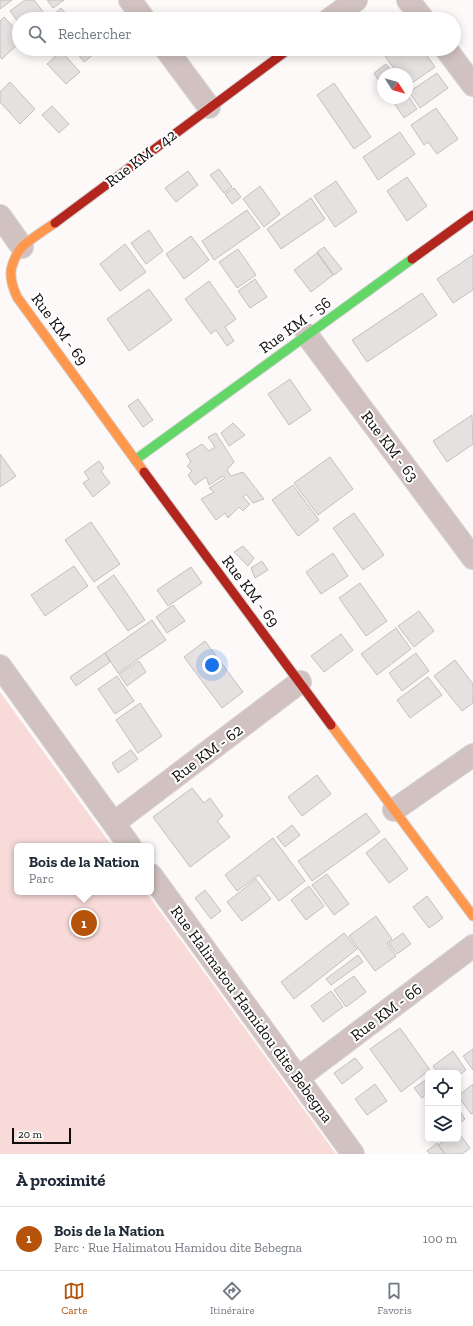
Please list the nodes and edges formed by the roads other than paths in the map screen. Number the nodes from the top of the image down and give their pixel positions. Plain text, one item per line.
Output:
1 (130, 0) edge
2 (356, 0) edge
3 (408, 0) edge
4 (139, 12) edge
5 (340, 12) edge
6 (417, 12) edge
7 (171, 56) edge
8 (279, 56) edge
9 (451, 56) edge
10 (473, 85) edge
11 (209, 107) junction
12 (473, 215) edge
13 (0, 216) edge
14 (22, 247) junction
15 (10, 280) joint
16 (307, 335) junction
17 (135, 460) junction
18 (473, 558) edge
19 (0, 666) edge
20 (300, 682) junction
21 (473, 755) edge
22 (394, 810) junction
23 (114, 823) junction
24 (128, 843) edge
25 (154, 879) edge
26 (473, 916) edge
27 (473, 946) edge
28 (298, 1078) junction
29 (353, 1154) edge

1 - 4 street
2 - 5 street
3 - 6 street
7 - 11 street
8 - 11 street, Rue KM - 42
9 - 10 street
11 - 14 street, Rue KM - 42
12 - 16 street, Rue KM - 56
13 - 14 street
14 - 15 street, Rue KM - 42
15 - 17 street, Rue KM - 69
16 - 17 street, Rue KM - 56
16 - 18 street, Rue KM - 63
17 - 20 street, Rue KM - 69
19 - 23 street
20 - 22 street, Rue KM - 69
20 - 23 street, Rue KM - 62
21 - 22 street
22 - 26 street, Rue KM - 69
23 - 24 street
25 - 28 street, Rue Halimatou Hamidou dite Bebegna
27 - 28 street, Rue KM - 66
28 - 29 street, Rue Halimatou Hamidou dite Bebegna

